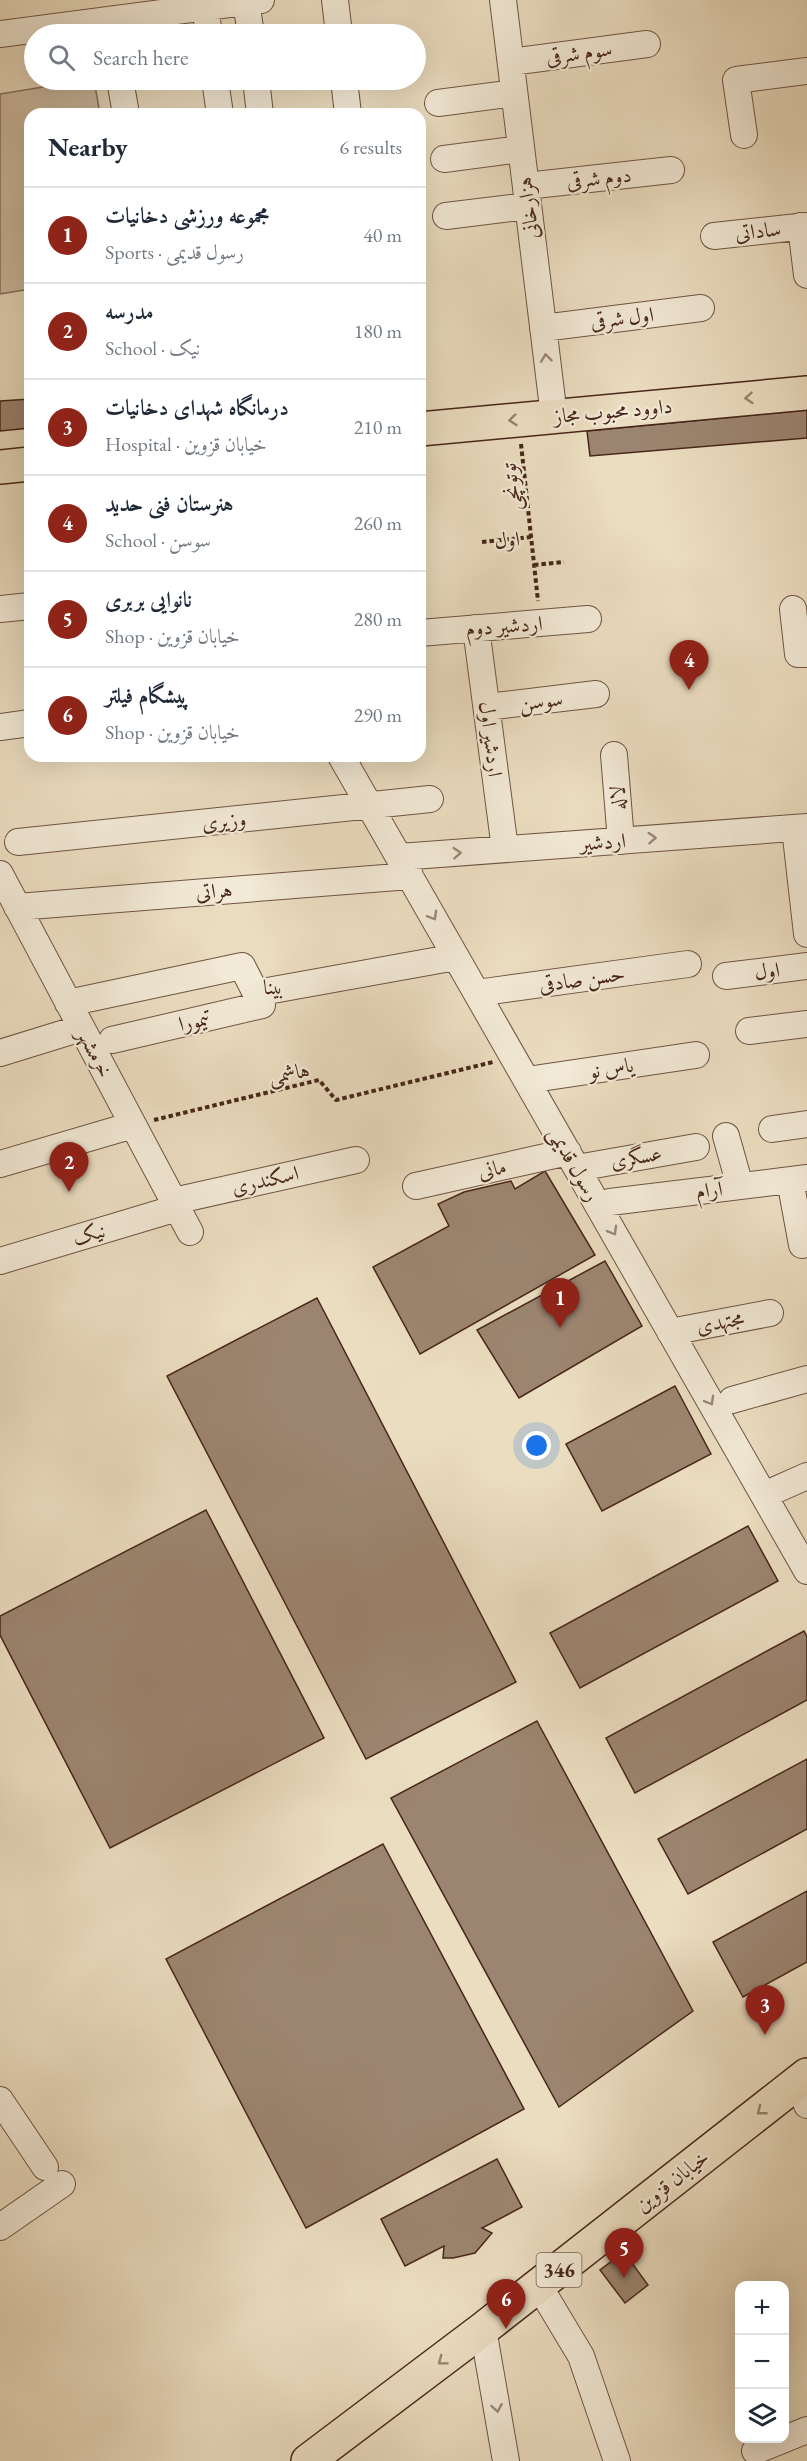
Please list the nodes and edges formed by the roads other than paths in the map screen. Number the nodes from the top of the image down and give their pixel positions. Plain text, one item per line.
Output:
1 (335, 0) edge
2 (503, 0) edge
3 (254, 1) edge
4 (205, 3) edge
5 (107, 18) edge
6 (67, 24) edge
7 (208, 24) edge
8 (251, 24) edge
9 (338, 24) edge
10 (24, 30) edge
11 (0, 34) edge
12 (647, 44) dead end
13 (511, 62) junction
14 (807, 71) edge
15 (122, 90) edge
16 (216, 90) edge
17 (257, 90) edge
18 (345, 90) edge
19 (514, 93) junction
20 (438, 103) dead end
21 (125, 108) edge
22 (219, 108) edge
23 (260, 108) edge
24 (347, 108) edge
25 (744, 135) dead end
26 (521, 149) junction
27 (444, 159) dead end
28 (671, 170) dead end
29 (527, 196) junction
30 (446, 216) dead end
31 (804, 226) edge
32 (714, 236) dead end
33 (807, 274) edge
34 (701, 308) dead end
35 (543, 328) junction
36 (807, 393) edge
37 (554, 416) junction
38 (426, 428) edge
39 (24, 464) edge
40 (0, 466) edge
41 (24, 607) edge
42 (0, 609) edge
43 (793, 609) dead end
44 (588, 620) dead end
45 (477, 628) junction
46 (426, 632) edge
47 (807, 654) edge
48 (596, 694) dead end
49 (487, 707) junction
50 (24, 724) edge
51 (0, 727) edge
52 (614, 755) dead end
53 (344, 762) edge
54 (429, 799) dead end
55 (370, 806) junction
56 (801, 827) edge
57 (621, 841) junction
58 (18, 842) dead end
59 (505, 849) junction
60 (404, 866) junction
61 (0, 874) edge
62 (13, 916) edge
63 (807, 934) edge
64 (456, 957) junction
65 (688, 964) dead end
66 (807, 966) edge
67 (726, 976) dead end
68 (256, 993) junction
69 (477, 993) junction
70 (68, 1003) junction
71 (807, 1024) edge
72 (81, 1028) junction
73 (749, 1031) dead end
74 (112, 1040) dead end
75 (0, 1053) edge
76 (696, 1055) dead end
77 (527, 1080) junction
78 (807, 1124) edge
79 (133, 1125) junction
80 (772, 1129) dead end
81 (726, 1136) dead end
82 (696, 1146) dead end
83 (356, 1160) dead end
84 (572, 1160) junction
85 (0, 1164) edge
86 (799, 1179) edge
87 (416, 1186) dead end
88 (740, 1186) junction
89 (610, 1202) dead end
90 (175, 1205) junction
91 (190, 1232) dead end
92 (802, 1245) dead end
93 (0, 1261) edge
94 (770, 1313) dead end
95 (670, 1332) junction
96 (807, 1379) edge
97 (732, 1400) dead end
98 (807, 1476) edge
99 (764, 1495) junction
100 (806, 1566) edge
101 (805, 2087) edge
102 (0, 2100) edge
103 (0, 2227) edge
104 (538, 2286) junction
105 (483, 2330) junction
106 (807, 2430) edge
107 (755, 2451) dead end
108 (308, 2461) edge
109 (506, 2461) edge
110 (617, 2461) edge

1 - 9 street
2 - 13 street, هزارخانی
3 - 4 street
3 - 8 street
4 - 5 street
4 - 7 street
5 - 6 street
10 - 11 street
12 - 13 street, سوم شرقی
13 - 19 street, هزارخانی
14 - 25 street
15 - 21 street
16 - 22 street
17 - 23 street
18 - 24 street
19 - 20 street
19 - 26 street, هزارخانی
26 - 27 street
26 - 29 street, هزارخانی
28 - 29 street, دوم شرقی
29 - 30 street, دوم شرقی
29 - 35 street, هزارخانی
31 - 32 street, ساداتی
31 - 33 street, ساداتی
34 - 35 street, اول شرقی
37 -> 35 street, هزارخانی
36 -> 37 main road, داوود محبوب مجاز
37 -> 38 main road, داوود محبوب مجاز
39 - 40 main road
41 - 42 street
43 - 47 street
44 - 45 street, اردشیر دوم
45 - 46 street, اردشیر دوم
45 - 49 street, اردشیر اول
48 - 49 street, سوسن
49 - 59 street, اردشیر اول
50 - 51 street
52 - 57 street, لاله
53 - 55 street, رسول قدیمی
54 - 55 street, وزیری
55 - 58 street, وزیری
55 - 60 street, رسول قدیمی
57 -> 56 street, اردشیر
56 - 63 street
57 - 59 street, اردشیر
60 -> 59 street, اردشیر
60 - 62 street, هراتی
60 -> 64 street, رسول قدیمی
61 - 62 street, خرمشهر
62 - 70 street, خرمشهر
64 - 68 street, بینا
64 - 69 street, رسول قدیمی
65 - 69 street, حسن صادقی
66 - 67 street, اول
68 - 70 street, بینا
68 - 74 street, تیمورا
69 - 77 street, رسول قدیمی
70 - 72 street, خرمشهر
71 - 73 street
72 - 75 street
72 - 79 street, خرمشهر
76 - 77 street, یاس نو
77 - 84 street, رسول قدیمی
78 - 80 street
79 - 85 street
79 - 90 street, خرمشهر
81 - 88 street
82 - 84 street, عسگری
83 - 90 street, اسکندری
84 - 87 street, مانی
84 -> 95 street, رسول قدیمی
86 - 88 street, آرام
86 - 92 street
88 - 89 street, آرام
90 - 91 street, خرمشهر
90 - 93 street, نیک
94 - 95 street, مجتهدی
95 -> 99 street, رسول قدیمی
96 - 97 street
98 - 99 street
99 - 100 street, رسول قدیمی
101 -> 104 main road, خیابان قزوین / 346
102 - 103 street
104 - 105 main road, خیابان قزوین / 346
104 - 110 street
105 -> 108 main road, خیابان قزوین / 346
105 -> 109 street
106 - 107 street

